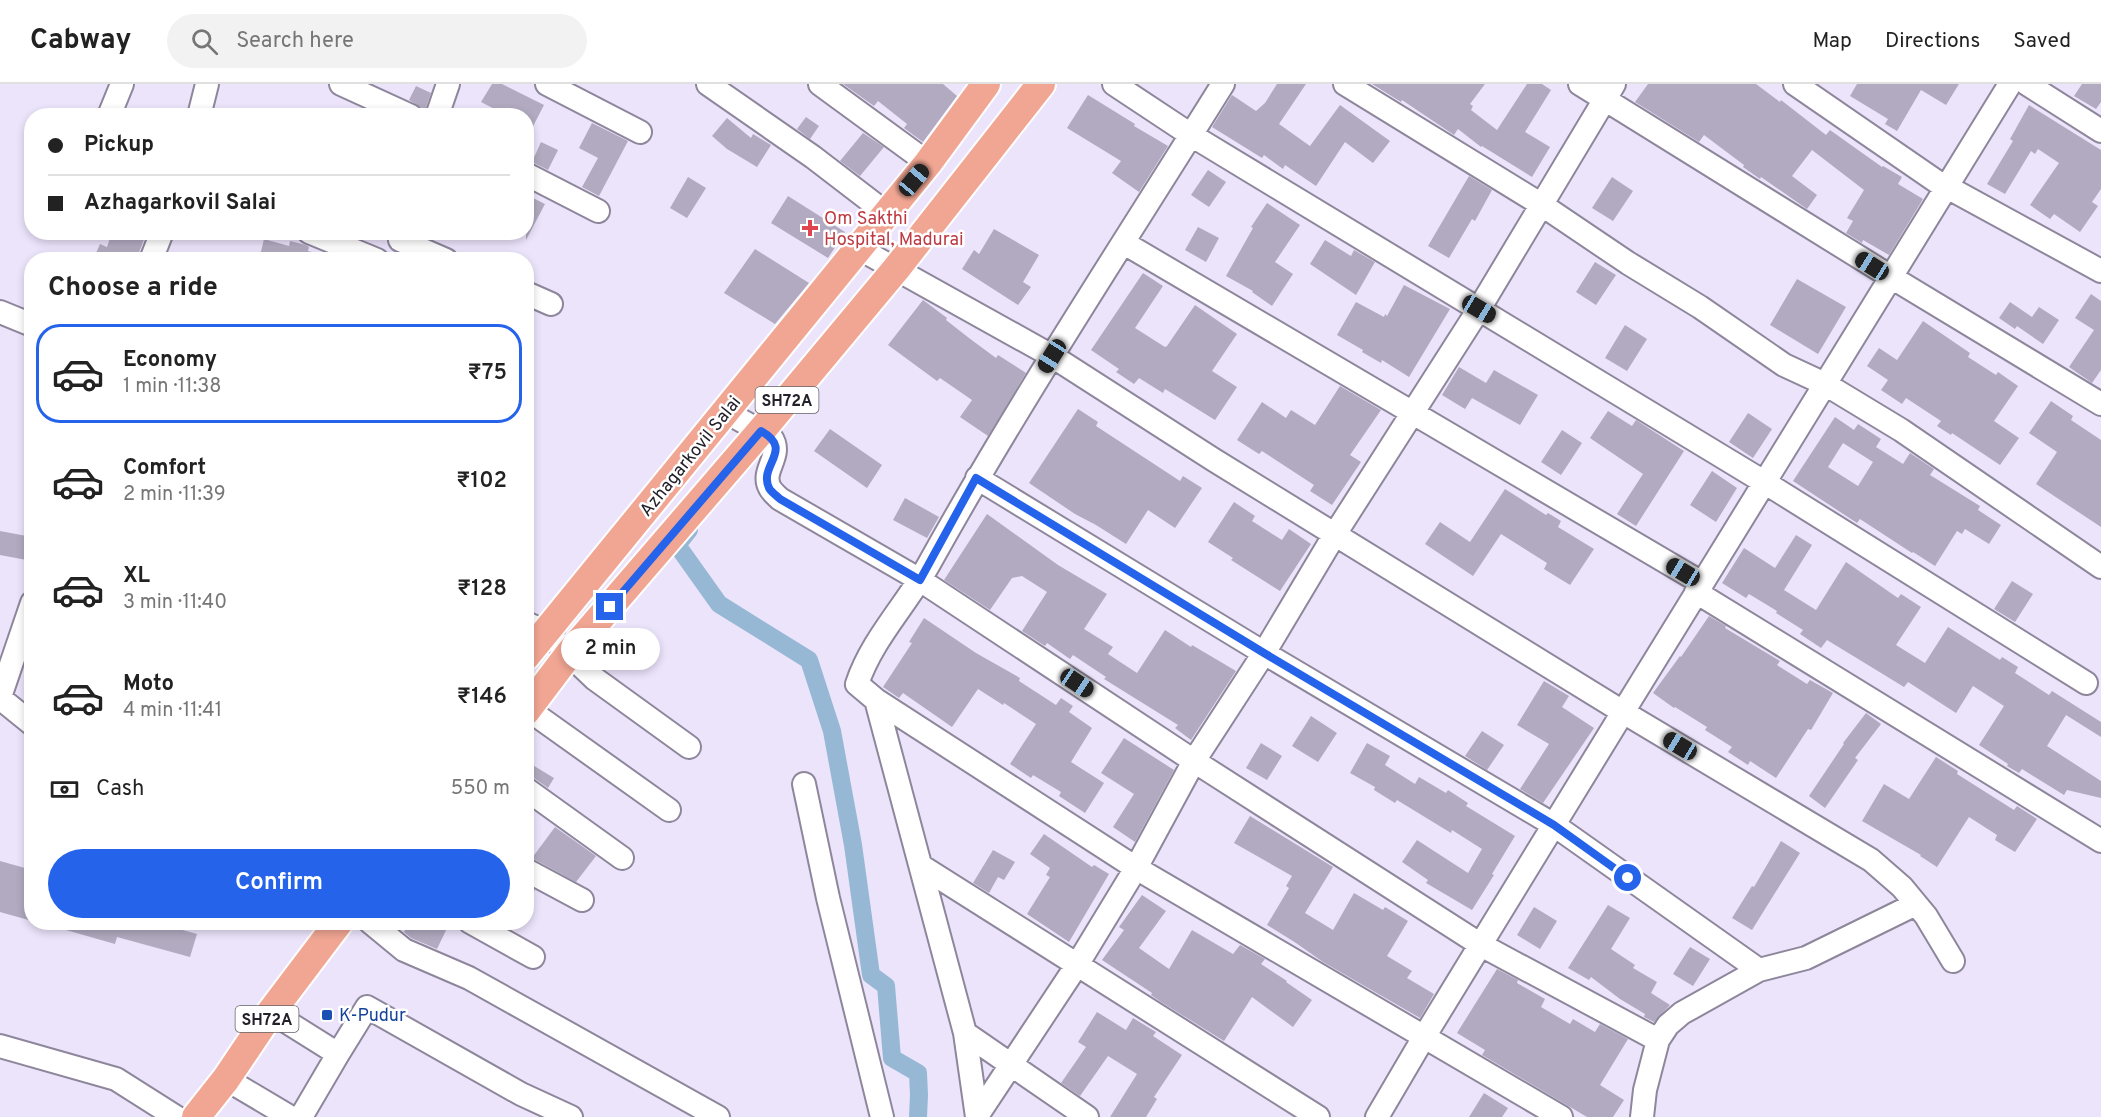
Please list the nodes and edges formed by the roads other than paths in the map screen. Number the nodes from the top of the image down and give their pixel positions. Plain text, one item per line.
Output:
1 (122, 84) edge
2 (207, 84) edge
3 (341, 84) edge
4 (448, 84) edge
5 (547, 84) edge
6 (708, 84) edge
7 (986, 84) edge
8 (1041, 84) edge
9 (1114, 84) edge
10 (1223, 84) edge
11 (1345, 84) edge
12 (1580, 84) edge
13 (1795, 84) edge
14 (2010, 84) edge
15 (2027, 84) edge
16 (834, 88) edge
17 (1610, 92) edge
18 (112, 108) edge
19 (201, 108) edge
20 (394, 108) edge
21 (440, 108) edge
22 (2101, 131) edge
23 (640, 132) dead end
24 (1191, 135) junction
25 (928, 164) junction
26 (534, 178) edge
27 (1947, 187) junction
28 (1542, 205) junction
29 (598, 211) dead end
30 (886, 213) junction
31 (328, 240) edge
32 (1124, 243) junction
33 (398, 244) edge
34 (858, 248) junction
35 (358, 252) edge
36 (422, 252) edge
37 (900, 271) junction
38 (2101, 271) edge
39 (1891, 277) junction
40 (534, 297) edge
41 (551, 304) dead end
42 (1479, 309) junction
43 (0, 312) edge
44 (24, 322) edge
45 (1052, 356) junction
46 (1825, 384) junction
47 (2101, 404) edge
48 (726, 412) junction
49 (1412, 413) junction
50 (766, 434) junction
51 (976, 478) junction
52 (1764, 482) junction
53 (1335, 534) junction
54 (613, 550) junction
55 (2101, 567) edge
56 (637, 575) junction
57 (920, 580) junction
58 (1699, 588) junction
59 (24, 626) edge
60 (536, 627) edge
61 (1264, 653) junction
62 (569, 654) junction
63 (2086, 683) dead end
64 (0, 697) edge
65 (534, 700) edge
66 (876, 700) junction
67 (1623, 712) junction
68 (534, 714) edge
69 (24, 717) edge
70 (689, 747) dead end
71 (1194, 761) junction
72 (804, 784) dead end
73 (534, 795) edge
74 (669, 810) dead end
75 (1554, 825) junction
76 (2101, 841) edge
77 (622, 858) dead end
78 (921, 866) junction
79 (1136, 868) junction
80 (534, 874) edge
81 (582, 900) dead end
82 (1916, 904) junction
83 (333, 930) edge
84 (380, 930) edge
85 (484, 930) edge
86 (1481, 945) junction
87 (533, 957) dead end
88 (1953, 961) dead end
89 (1077, 965) junction
90 (1760, 970) junction
91 (272, 1012) junction
92 (964, 1033) junction
93 (1424, 1037) junction
94 (1658, 1040) junction
95 (0, 1046) edge
96 (338, 1054) junction
97 (1010, 1065) junction
98 (226, 1079) junction
99 (176, 1117) edge
100 (196, 1117) edge
101 (291, 1117) edge
102 (301, 1117) edge
103 (571, 1117) edge
104 (718, 1117) edge
105 (882, 1117) edge
106 (977, 1117) edge
107 (1087, 1117) edge
108 (1318, 1117) edge
109 (1377, 1117) edge
110 (1561, 1117) edge
111 (1641, 1117) edge

1 - 18 street
2 - 19 street
3 - 20 street
4 - 21 street
5 - 23 street
6 - 30 street
7 - 25 main road, Azhagarkovil Salai / SH72A
8 - 37 main road, Azhagarkovil Salai / SH72A
9 - 24 street
10 - 24 street
11 - 28 street
12 - 17 street
13 - 27 street
14 - 27 street
15 - 22 street
16 - 25 street
17 - 28 street
17 - 39 street
24 - 32 street
24 - 42 street
25 - 30 main road, Azhagarkovil Salai / SH72A
26 - 29 street
27 - 38 street
27 - 39 street
28 - 42 street
28 - 46 street
30 - 34 main road, Azhagarkovil Salai / SH72A
31 - 35 street
32 - 45 street
32 - 49 street
33 - 36 street
34 - 37 street
34 - 48 main road, Azhagarkovil Salai / SH72A
37 - 45 street
37 - 50 main road, Azhagarkovil Salai / SH72A
39 - 46 street
39 - 47 street
40 - 41 street
42 - 49 street
42 - 52 street
43 - 44 street
45 - 51 street
45 - 53 street
46 - 52 street
46 - 55 street
48 - 50 street
48 - 54 main road, Azhagarkovil Salai / SH72A
49 - 53 street
49 - 58 street
50 - 56 main road, Azhagarkovil Salai / SH72A
50 - 57 street
51 - 57 street
51 - 61 street
52 - 58 street
52 - 63 street
53 - 61 street
53 - 67 street
54 - 56 main road
54 - 60 main road, Azhagarkovil Salai / SH72A
56 - 62 main road, Azhagarkovil Salai / SH72A
57 - 66 street
57 - 71 street
58 - 67 street
58 - 76 street
59 - 64 street
60 - 62 street
61 - 71 street
61 - 75 street
62 - 65 main road, Azhagarkovil Salai / SH72A
62 - 70 street
64 - 69 street
66 - 78 street
66 - 79 street
67 - 75 street
67 - 82 street
68 - 74 street
71 - 79 street
71 - 86 street
72 - 105 street
73 - 77 street
75 - 86 street
75 - 90 street
78 - 89 street
78 - 92 street
79 - 89 street
79 - 93 street
80 - 81 street
82 - 88 street
82 - 90 street
83 - 91 main road, SH72A
84 - 104 street
85 - 87 street
86 - 93 street
86 - 94 street
89 - 97 street
89 - 108 street
90 - 94 street
91 - 96 street
91 - 98 main road, SH72A
92 - 97 street
92 - 106 street
93 - 109 street
93 - 110 street
94 - 111 street
95 - 99 street
96 - 102 street
96 - 103 street
97 - 106 street
97 - 107 street
98 - 100 main road, SH72A
98 - 101 street

